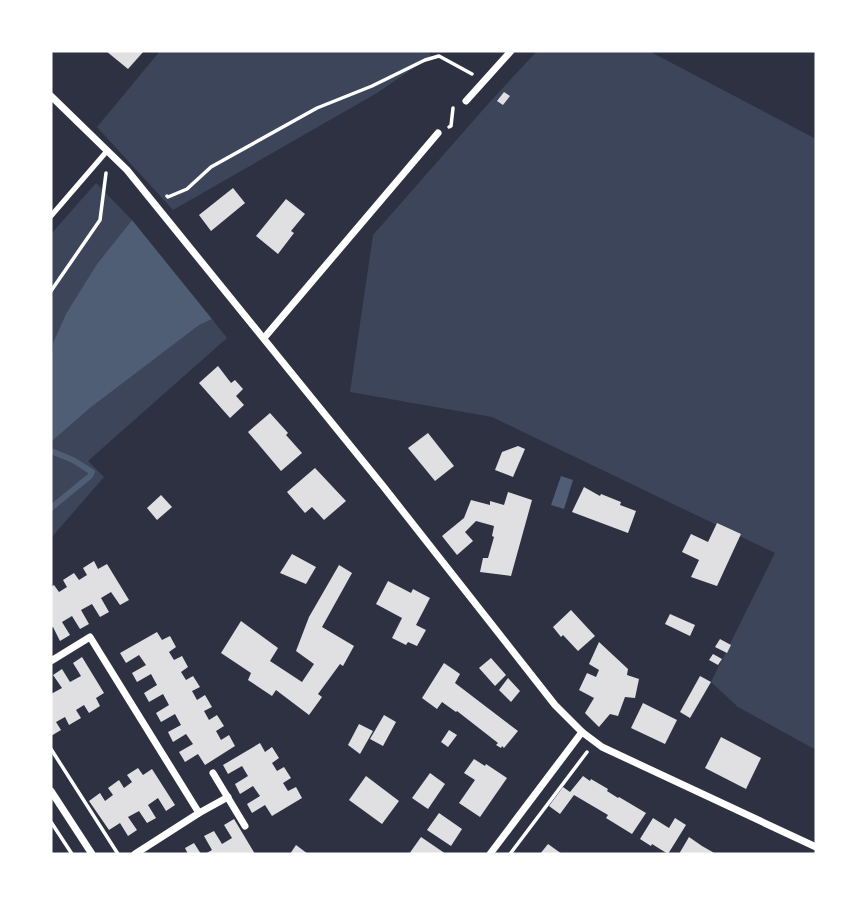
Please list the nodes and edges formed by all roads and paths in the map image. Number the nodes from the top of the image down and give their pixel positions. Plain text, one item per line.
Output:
1 (511, 51) edge
2 (485, 80) junction
3 (51, 96) edge
4 (466, 101) joint
5 (438, 133) joint
6 (108, 152) junction
7 (160, 187) dead end
8 (51, 216) edge
9 (51, 291) edge
10 (264, 338) junction
11 (51, 661) edge
12 (582, 732) junction
13 (595, 741) junction
14 (51, 749) edge
15 (213, 773) dead end
16 (51, 790) edge
17 (228, 797) junction
18 (200, 813) junction
19 (51, 822) edge
20 (246, 826) dead end
21 (816, 848) edge
22 (72, 854) edge
23 (92, 854) edge
24 (118, 854) edge
25 (135, 854) edge
26 (490, 854) edge
27 (510, 854) edge

1 - 2 street
2 - 4 street
2 - 7 path
3 - 6 street
4 - 5 path
5 - 10 street
6 - 8 lane
6 - 9 path
6 - 10 street
10 - 12 street
11 - 18 street
12 - 13 street
12 - 26 street
13 - 21 street
13 - 27 path
14 - 24 path
15 - 17 street
16 - 23 street
17 - 18 street
17 - 20 street
18 - 25 street
19 - 22 path

